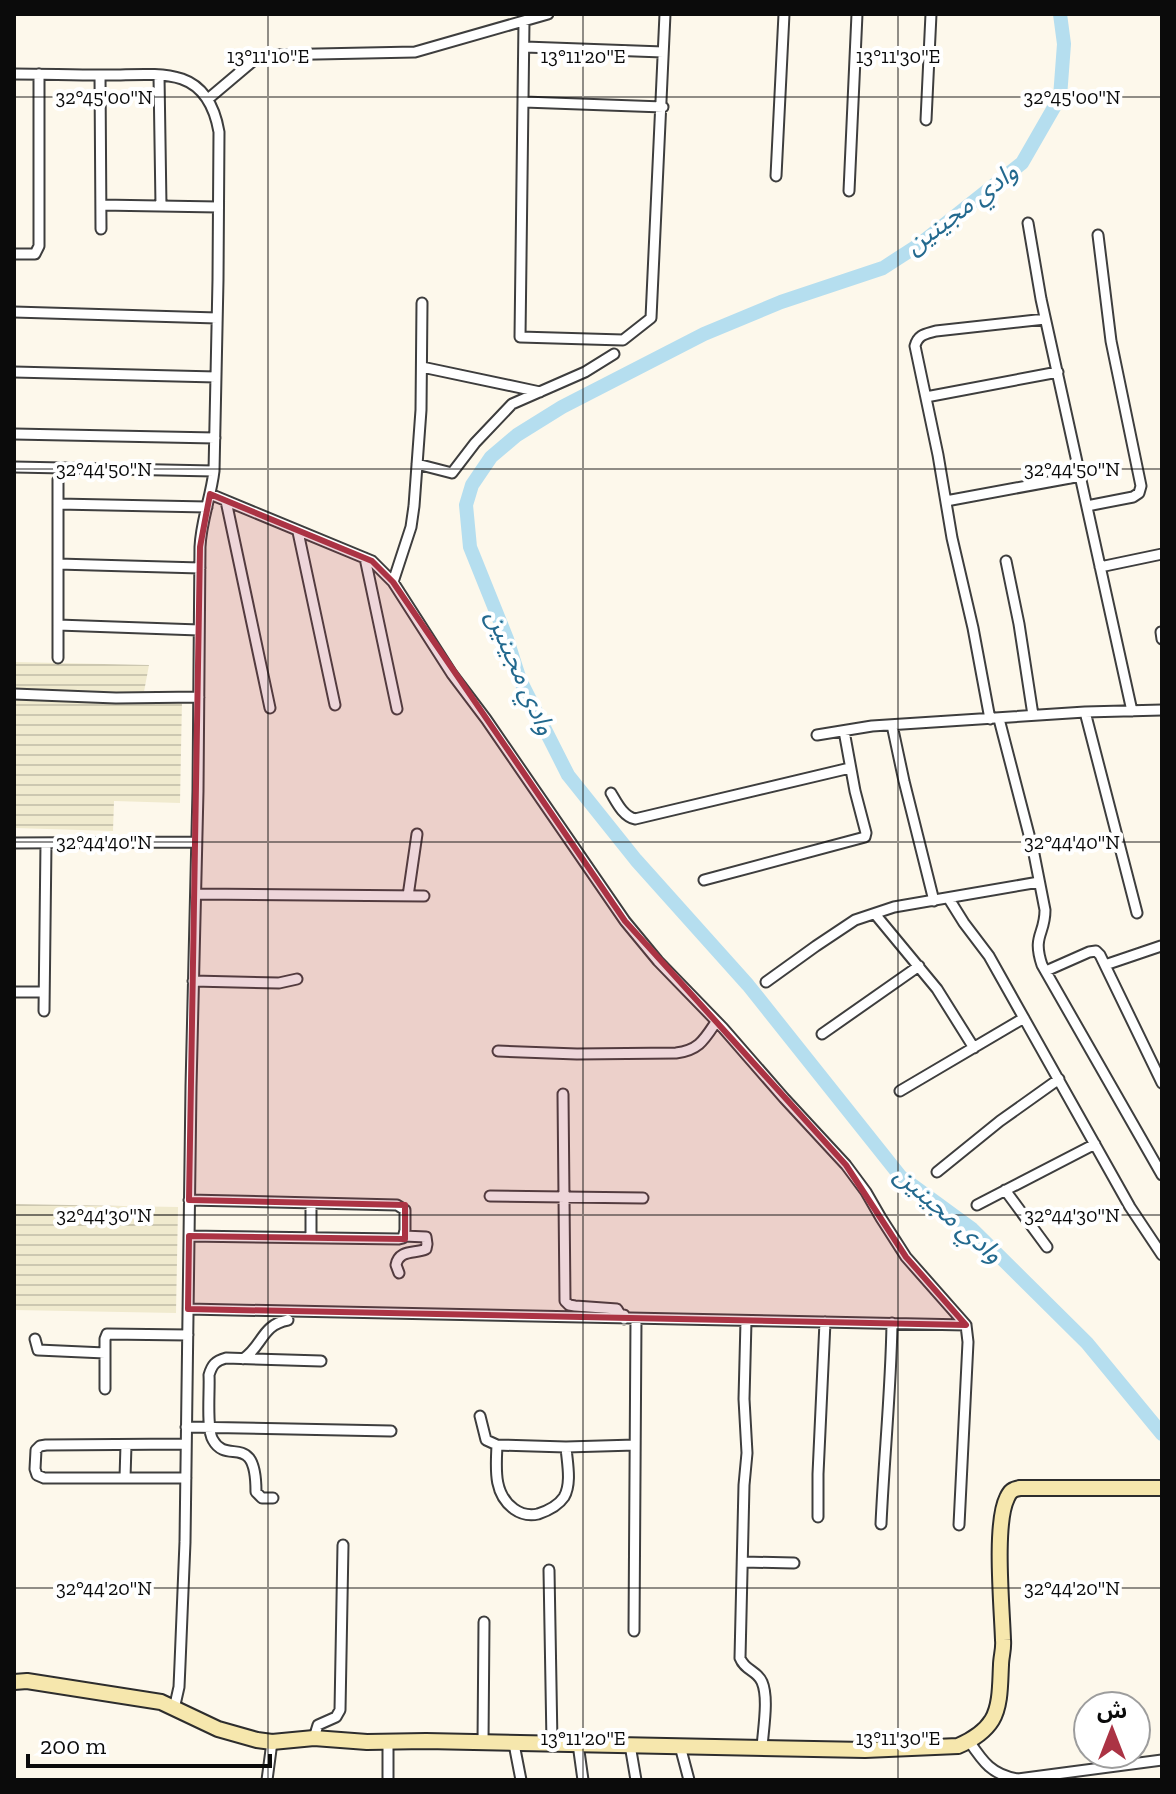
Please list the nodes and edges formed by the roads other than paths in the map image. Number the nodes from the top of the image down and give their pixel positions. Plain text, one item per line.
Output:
1 (548, 14) edge
2 (665, 14) edge
3 (784, 14) edge
4 (857, 14) edge
5 (931, 14) edge
6 (524, 21) junction
7 (525, 47) junction
8 (663, 52) junction
9 (14, 74) edge
10 (39, 74) junction
11 (100, 75) junction
12 (159, 76) junction
13 (208, 99) junction
14 (524, 102) junction
15 (662, 107) junction
16 (926, 120) dead end
17 (776, 176) dead end
18 (849, 191) dead end
19 (101, 205) junction
20 (161, 206) junction
21 (218, 207) junction
22 (1028, 223) dead end
23 (101, 229) dead end
24 (1098, 235) dead end
25 (14, 254) edge
26 (422, 303) dead end
27 (14, 312) edge
28 (217, 318) junction
29 (1045, 319) junction
30 (614, 354) dead end
31 (422, 367) junction
32 (14, 372) edge
33 (1058, 372) junction
34 (216, 377) junction
35 (541, 392) junction
36 (926, 397) junction
37 (14, 434) edge
38 (215, 438) junction
39 (417, 464) junction
40 (14, 467) edge
41 (214, 471) junction
42 (1081, 476) junction
43 (58, 480) dead end
44 (210, 494) junction
45 (226, 501) junction
46 (946, 501) junction
47 (58, 504) junction
48 (1087, 506) junction
49 (207, 507) junction
50 (298, 532) junction
51 (1162, 554) edge
52 (365, 558) junction
53 (1006, 561) dead end
54 (58, 564) junction
55 (1100, 567) junction
56 (200, 568) junction
57 (393, 582) junction
58 (58, 625) junction
59 (199, 630) junction
60 (58, 658) dead end
61 (14, 694) edge
62 (199, 697) junction
63 (335, 705) dead end
64 (270, 708) dead end
65 (397, 709) dead end
66 (1162, 710) edge
67 (1132, 711) junction
68 (1085, 712) junction
69 (1033, 715) junction
70 (995, 719) junction
71 (892, 725) junction
72 (844, 731) junction
73 (817, 735) dead end
74 (850, 768) junction
75 (611, 793) dead end
76 (417, 834) dead end
77 (196, 842) junction
78 (14, 843) edge
79 (46, 843) junction
80 (704, 880) dead end
81 (1039, 882) junction
82 (196, 894) junction
83 (408, 896) junction
84 (424, 896) dead end
85 (949, 899) junction
86 (934, 901) junction
87 (1137, 913) dead end
88 (875, 914) junction
89 (1161, 946) edge
90 (1105, 965) junction
91 (919, 966) junction
92 (1046, 971) junction
93 (297, 979) dead end
94 (193, 981) junction
95 (766, 982) dead end
96 (14, 992) edge
97 (44, 992) junction
98 (44, 1011) dead end
99 (1024, 1018) junction
100 (716, 1022) junction
101 (822, 1034) dead end
102 (974, 1048) junction
103 (498, 1051) dead end
104 (1059, 1079) junction
105 (1162, 1083) edge
106 (900, 1091) dead end
107 (563, 1094) dead end
108 (1095, 1144) junction
109 (1157, 1158) edge
110 (937, 1172) dead end
111 (1162, 1175) edge
112 (1005, 1190) junction
113 (490, 1196) dead end
114 (564, 1198) junction
115 (643, 1198) dead end
116 (189, 1200) junction
117 (311, 1203) junction
118 (977, 1205) dead end
119 (189, 1236) junction
120 (404, 1236) junction
121 (311, 1238) junction
122 (1047, 1247) dead end
123 (1162, 1255) edge
124 (399, 1273) dead end
125 (188, 1309) junction
126 (624, 1319) junction
127 (636, 1319) junction
128 (288, 1320) dead end
129 (746, 1321) junction
130 (825, 1322) junction
131 (892, 1323) junction
132 (966, 1325) junction
133 (188, 1335) junction
134 (35, 1339) dead end
135 (105, 1353) junction
136 (243, 1359) junction
137 (321, 1361) dead end
138 (105, 1389) dead end
139 (480, 1416) dead end
140 (186, 1427) junction
141 (210, 1428) junction
142 (391, 1431) dead end
143 (186, 1444) junction
144 (126, 1445) junction
145 (497, 1445) junction
146 (635, 1445) junction
147 (566, 1447) junction
148 (125, 1478) junction
149 (186, 1478) junction
150 (1162, 1488) edge
151 (273, 1498) dead end
152 (818, 1517) dead end
153 (881, 1524) dead end
154 (959, 1525) dead end
155 (343, 1545) dead end
156 (743, 1562) junction
157 (794, 1563) dead end
158 (549, 1570) dead end
159 (484, 1622) dead end
160 (634, 1631) dead end
161 (14, 1682) edge
162 (174, 1709) junction
163 (314, 1738) junction
164 (969, 1741) junction
165 (272, 1742) junction
166 (388, 1742) junction
167 (483, 1743) junction
168 (552, 1743) junction
169 (514, 1744) junction
170 (578, 1744) junction
171 (630, 1745) junction
172 (680, 1746) junction
173 (762, 1748) junction
174 (1162, 1760) edge
175 (267, 1780) edge
176 (388, 1780) edge
177 (521, 1780) edge
178 (583, 1780) edge
179 (636, 1780) edge
180 (689, 1780) edge

1 - 6 street
2 - 8 street
3 - 17 street
4 - 18 street
5 - 16 street
6 - 7 street
6 - 13 street
7 - 8 street
7 - 14 street
8 - 15 street
9 - 10 street
10 - 11 street
10 - 25 street
11 - 12 street
11 - 19 street
12 - 13 street
12 - 20 street
13 - 21 street
14 - 15 street
14 - 15 street
19 - 20 street
19 - 23 street
20 - 21 street
21 - 28 street
22 - 29 street
24 - 48 street
26 - 31 street
27 - 28 street
28 - 34 street
29 - 33 street
29 - 36 street
30 - 35 street
31 - 35 street
31 - 39 street
32 - 34 street
33 - 36 street
33 - 42 street
34 - 38 street
35 - 39 street
36 - 46 street
37 - 38 street
38 - 41 street
39 - 57 street
40 - 41 street
41 - 44 street
42 - 46 street
42 - 48 street
43 - 47 street
44 - 45 street
44 - 49 street
45 - 50 street
45 - 64 street
46 - 70 street
47 - 49 street
47 - 54 street
48 - 55 street
49 - 56 street
50 - 52 street
50 - 63 street
51 - 55 street
52 - 57 street
52 - 65 street
53 - 69 street
54 - 56 street
54 - 58 street
55 - 67 street
56 - 59 street
57 - 100 street
58 - 59 street
58 - 60 street
59 - 62 street
61 - 62 street
62 - 77 street
66 - 67 street
67 - 68 street
68 - 69 street
68 - 87 street
69 - 70 street
70 - 71 street
70 - 81 street
71 - 72 street
71 - 86 street
72 - 73 street
72 - 74 street
74 - 75 street
74 - 80 street
76 - 83 street
77 - 79 street
77 - 82 street
78 - 79 street
79 - 97 street
81 - 85 street
81 - 92 street
82 - 83 street
82 - 94 street
83 - 84 street
85 - 86 street
85 - 99 street
86 - 88 street
88 - 91 street
88 - 95 street
89 - 90 street
90 - 92 street
90 - 105 street
91 - 101 street
91 - 102 street
92 - 109 street
93 - 94 street
94 - 116 street
96 - 97 street
97 - 98 street
99 - 102 street
99 - 104 street
100 - 103 street
100 - 132 street
102 - 106 street
104 - 108 street
104 - 110 street
107 - 114 street
108 - 112 street
108 - 123 street
109 - 111 street
112 - 118 street
112 - 122 street
113 - 114 street
114 - 115 street
114 - 126 street
116 - 117 street
116 - 119 street
117 - 120 street
117 - 121 street
119 - 121 street
119 - 125 street
120 - 121 street
120 - 124 street
125 - 126 street
125 - 133 street
126 - 127 street
127 - 129 street
127 - 146 street
128 - 136 street
129 - 130 street
129 - 156 street
130 - 131 street
130 - 152 street
131 - 132 street
131 - 153 street
132 - 154 street
133 - 135 street
133 - 140 street
134 - 135 street
135 - 138 street
136 - 137 street
136 - 141 street
139 - 145 street
140 - 141 street
140 - 143 street
141 - 142 street
141 - 151 street
143 - 144 street
143 - 149 street
144 - 148 street
144 - 148 street
145 - 147 street
145 - 147 street
146 - 147 street
146 - 160 street
148 - 149 street
149 - 162 street
150 - 164 street
155 - 163 street
156 - 157 street
156 - 173 street
158 - 168 street
159 - 167 street
161 - 162 street
162 - 165 street
163 - 165 street
163 - 166 street
164 - 173 street
164 - 174 street
165 - 175 street
166 - 167 street
166 - 176 street
167 - 169 street
168 - 169 street
168 - 170 street
169 - 177 street
170 - 171 street
170 - 178 street
171 - 172 street
171 - 179 street
172 - 173 street
172 - 180 street

